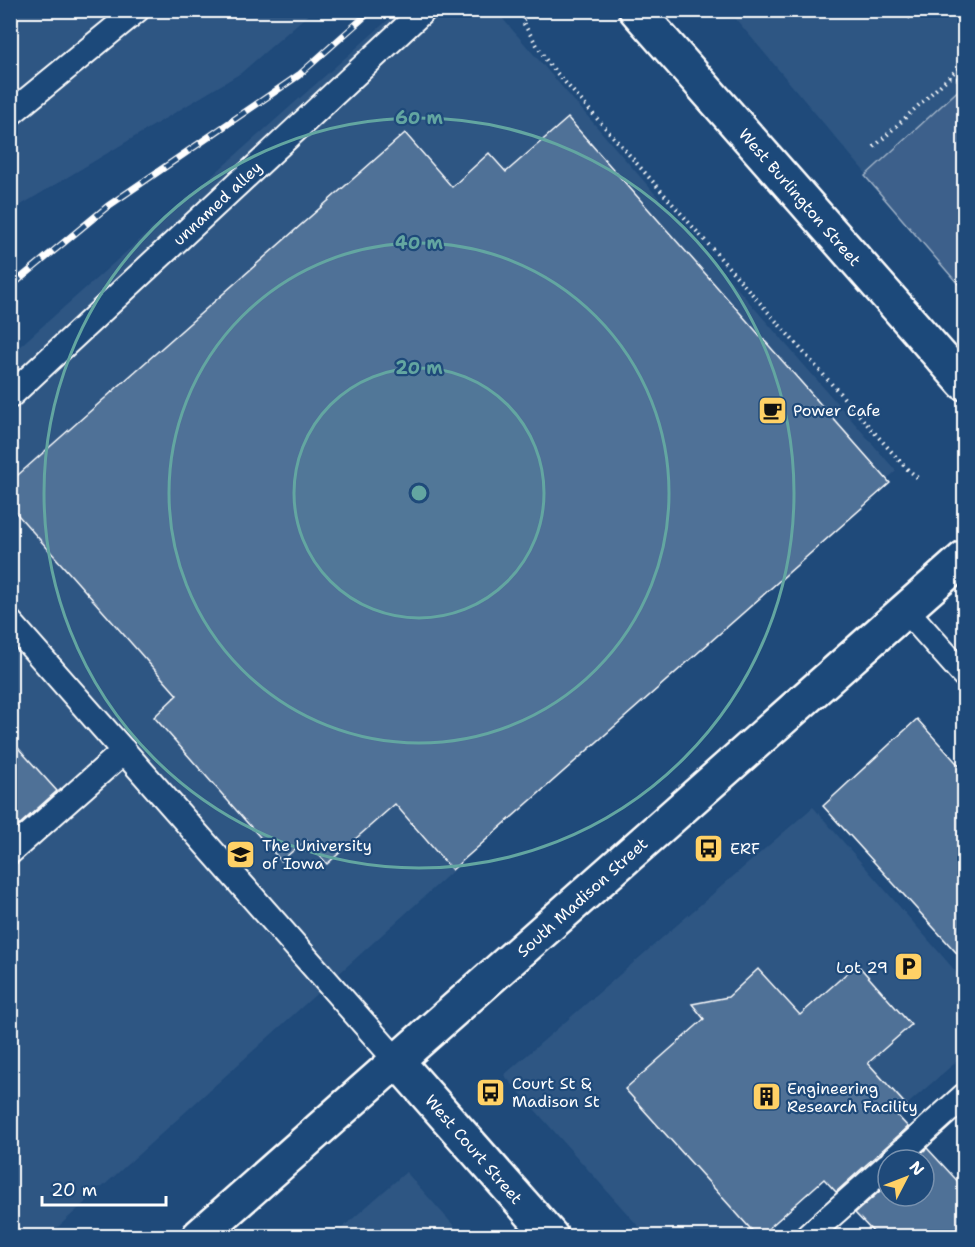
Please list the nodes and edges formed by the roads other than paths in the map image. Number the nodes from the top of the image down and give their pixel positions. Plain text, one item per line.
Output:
1 (137, 10) edge
2 (424, 10) edge
3 (636, 10) edge
4 (10, 114) edge
5 (964, 383) edge
6 (10, 396) edge
7 (964, 558) edge
8 (906, 610) junction
9 (10, 622) edge
10 (964, 675) edge
11 (123, 751) junction
12 (10, 852) edge
13 (397, 1061) junction
14 (964, 1096) edge
15 (906, 1148) edge
16 (876, 1176) edge
17 (199, 1236) edge
18 (551, 1236) edge
19 (808, 1236) edge

1 - 4 lane
2 - 6 lane, unnamed alley
3 - 5 street, West Burlington Street
7 - 8 street, South Madison Street
8 - 10 lane
8 - 13 street, South Madison Street
9 - 11 lane
11 - 12 lane
11 - 13 lane
13 - 17 street, South Madison Street
13 - 18 street, West Court Street
14 - 15 lane
16 - 19 lane

